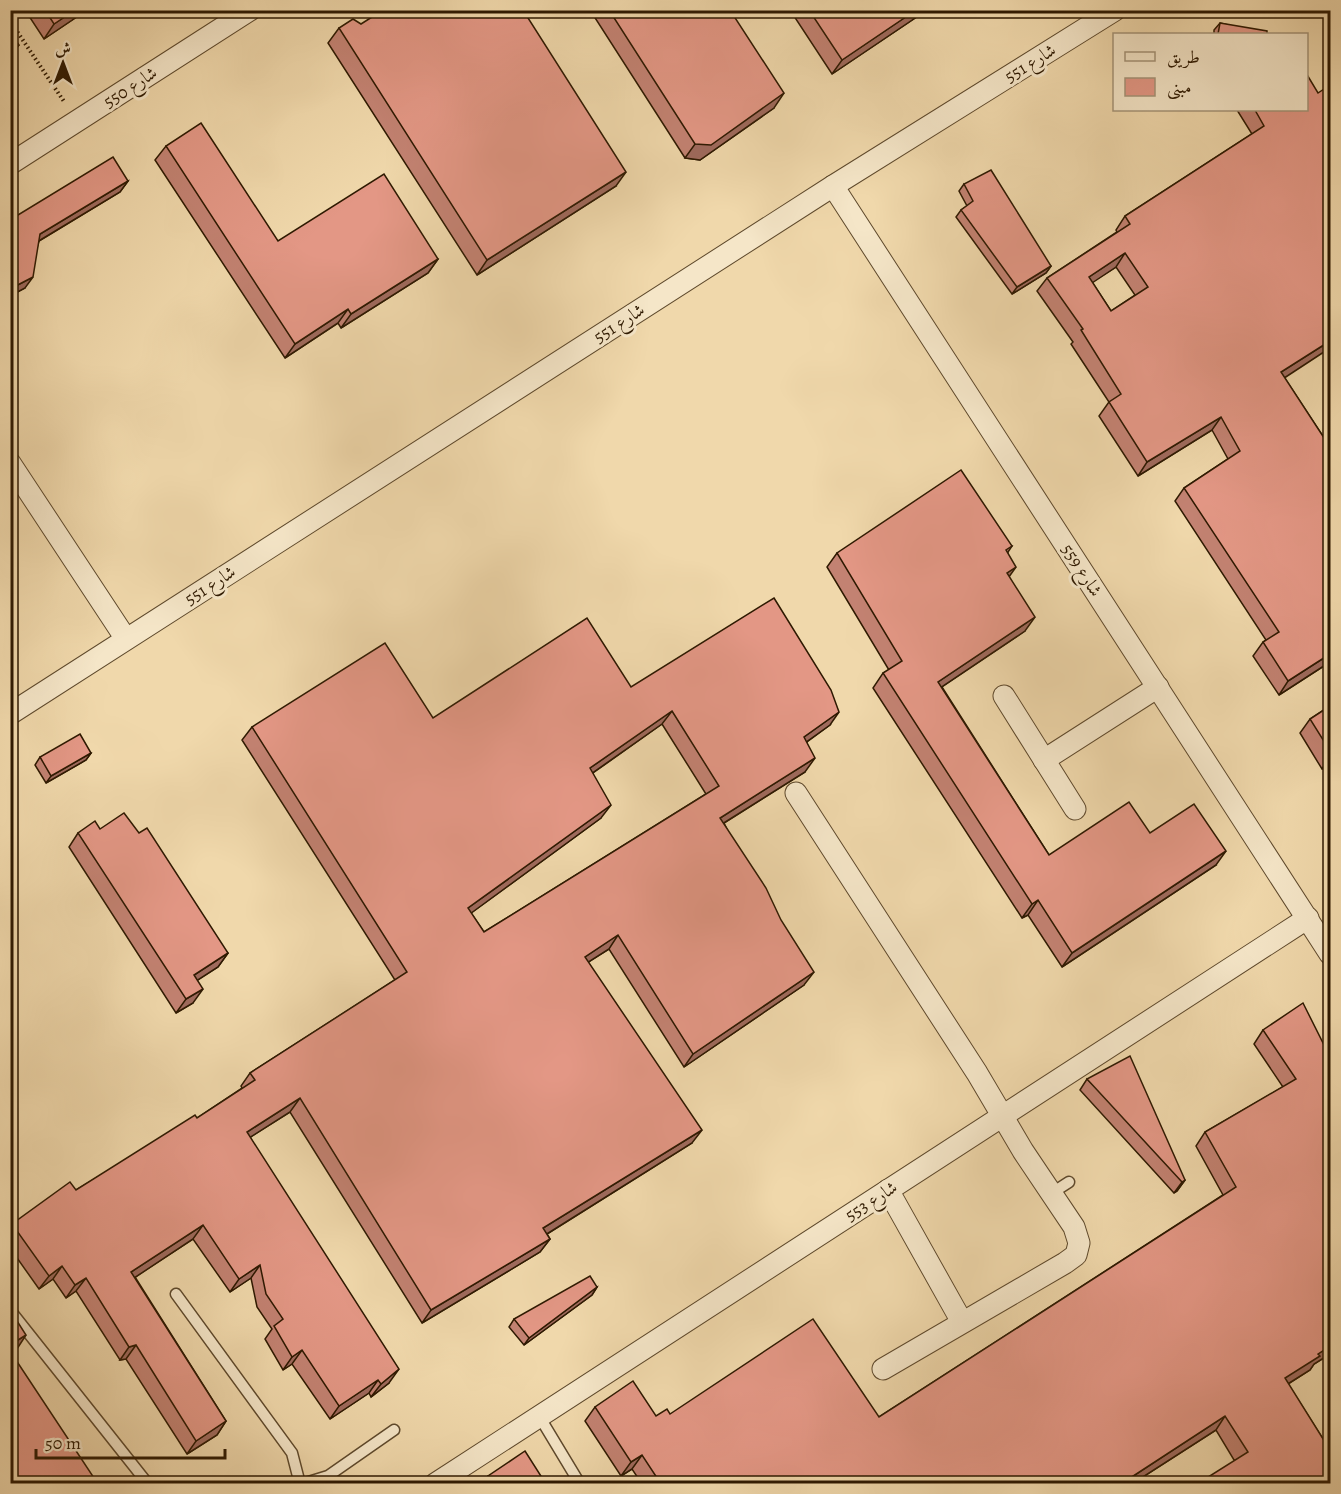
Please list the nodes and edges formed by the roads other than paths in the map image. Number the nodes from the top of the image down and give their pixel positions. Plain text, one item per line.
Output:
1 (250, 10) edge
2 (1115, 10) edge
3 (10, 164) edge
4 (833, 186) junction
5 (10, 463) edge
6 (126, 639) junction
7 (1158, 687) junction
8 (1004, 696) dead end
9 (10, 714) edge
10 (1044, 760) junction
11 (796, 793) edge
12 (1075, 809) dead end
13 (1308, 918) junction
14 (1330, 954) edge
15 (1002, 1116) junction
16 (888, 1190) junction
17 (176, 1294) dead end
18 (10, 1311) edge
19 (962, 1322) junction
20 (883, 1369) dead end
21 (538, 1416) junction
22 (394, 1430) dead end
23 (148, 1484) edge
24 (301, 1484) edge
25 (435, 1484) edge
26 (580, 1484) edge

1 - 3 street, شارع 550
2 - 4 street, شارع 551
4 - 6 street, شارع 551
4 - 7 street, شارع 559
5 - 6 street
6 - 9 street, شارع 551
7 - 10 street
7 - 13 street, شارع 559
8 - 10 street
10 - 12 street
11 - 15 street
13 - 14 street, شارع 559
13 - 15 street, شارع 553
15 - 16 street, شارع 553
15 - 19 street
16 - 19 street
16 - 21 street, شارع 553
17 - 24 lane
18 - 23 lane
19 - 20 street
21 - 25 street, شارع 553
21 - 26 lane
22 - 24 lane

